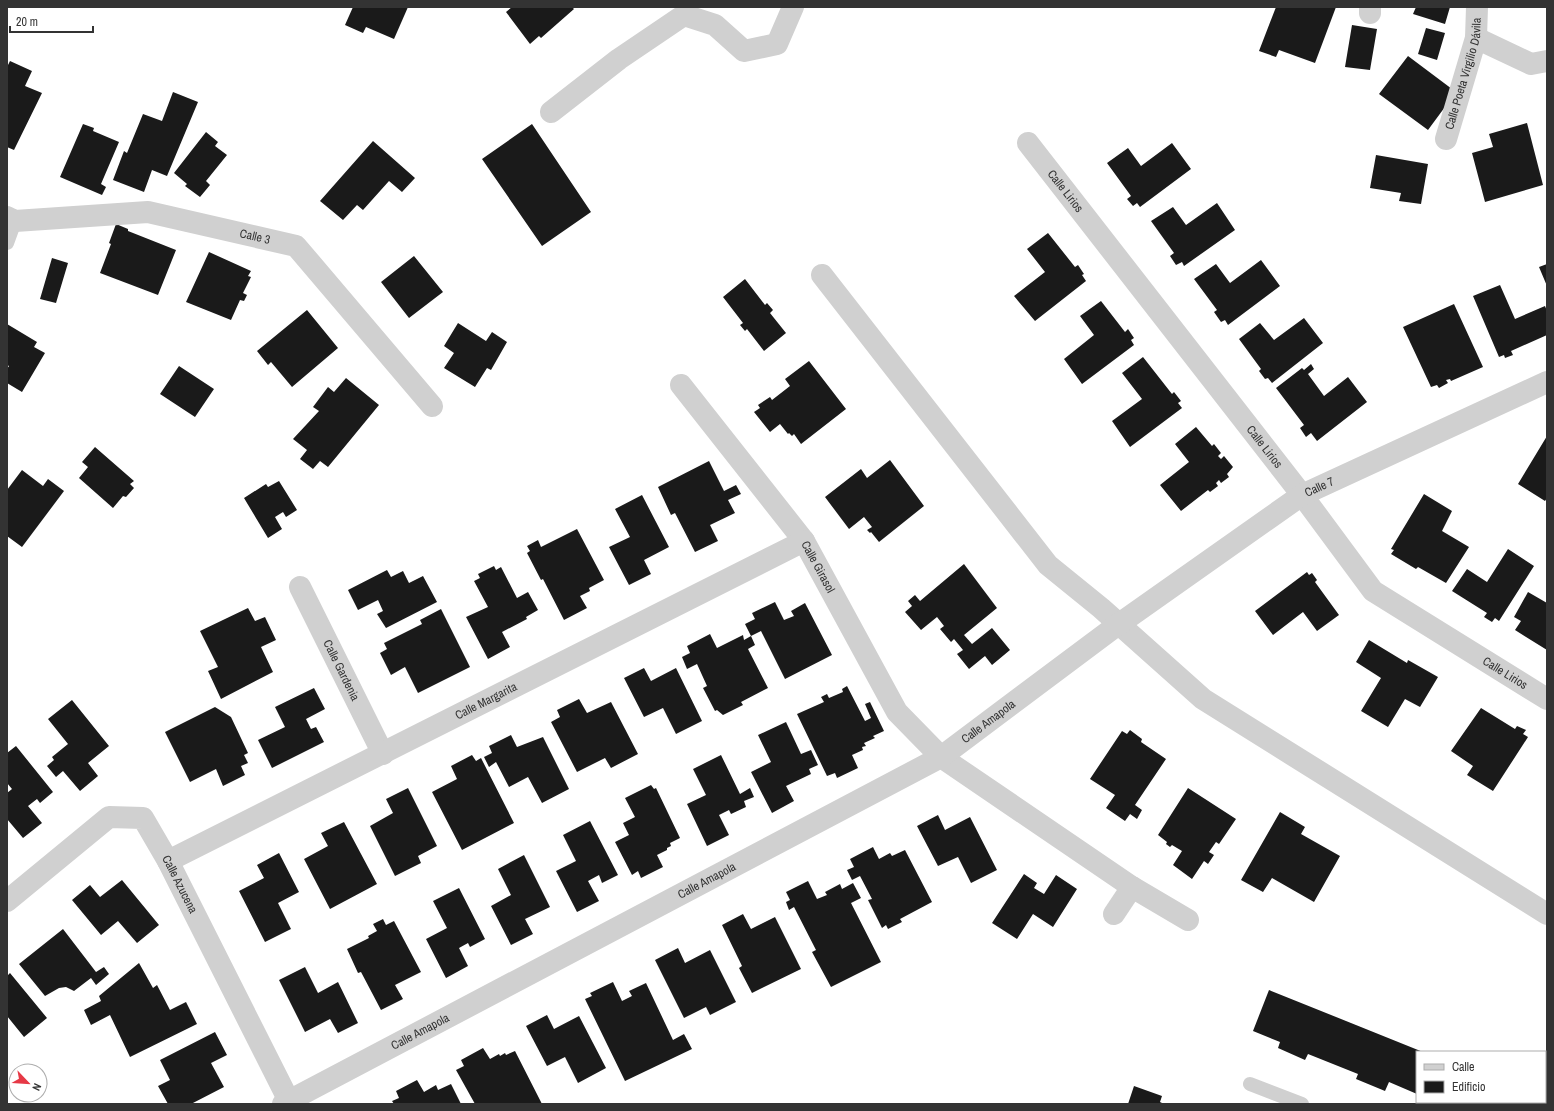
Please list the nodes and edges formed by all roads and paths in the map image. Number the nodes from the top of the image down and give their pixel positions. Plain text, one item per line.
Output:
1 (793, 7) edge
2 (1477, 7) edge
3 (1476, 38) junction
4 (1547, 61) edge
5 (550, 112) dead end
6 (1446, 139) dead end
7 (1028, 143) dead end
8 (11, 219) edge
9 (7, 242) edge
10 (822, 275) dead end
11 (1547, 382) edge
12 (681, 385) dead end
13 (432, 406) dead end
14 (1302, 495) junction
15 (804, 541) junction
16 (300, 587) dead end
17 (1116, 627) junction
18 (1547, 699) edge
19 (383, 754) junction
20 (942, 757) junction
21 (168, 861) junction
22 (1132, 887) junction
23 (7, 901) edge
24 (1114, 914) dead end
25 (1547, 914) edge
26 (1188, 920) dead end
27 (1250, 1084) dead end
28 (286, 1102) edge
29 (1302, 1104) edge

1 - 5 street
2 - 3 street, Calle Poeta Virgilio Dávila
3 - 4 street
3 - 6 street, Calle Poeta Virgilio Dávila
7 - 14 street, Calle Lirios
8 - 9 lane
8 - 13 street, Calle 3
10 - 17 street
11 - 14 street, Calle 7
12 - 15 street, Calle Girasol
14 - 17 street, Calle 7
14 - 18 street, Calle Lirios
15 - 19 street, Calle Margarita
15 - 20 street, Calle Girasol
16 - 19 street, Calle Gardenia
17 - 20 street, Calle Amapola
17 - 25 street
19 - 21 street, Calle Margarita
20 - 22 street, Calle Girasol
20 - 28 street, Calle Amapola
21 - 23 street, Calle Azucena
21 - 28 street, Calle Azucena
22 - 24 street
22 - 26 street, Calle Girasol
27 - 29 lane

